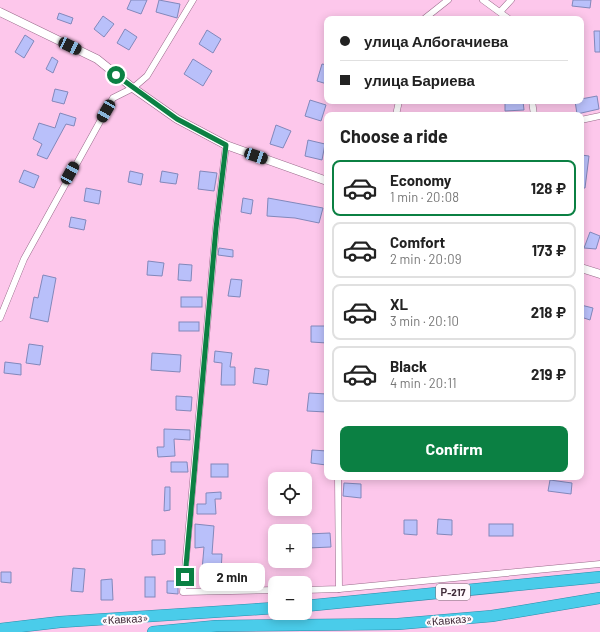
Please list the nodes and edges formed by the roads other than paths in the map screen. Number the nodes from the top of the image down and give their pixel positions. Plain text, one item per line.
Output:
1 (193, 0) edge
2 (448, 0) edge
3 (483, 0) edge
4 (511, 0) edge
5 (0, 12) edge
6 (500, 12) junction
7 (428, 16) edge
8 (505, 16) edge
9 (133, 88) junction
10 (600, 116) edge
11 (584, 119) edge
12 (226, 145) junction
13 (324, 180) edge
14 (584, 269) edge
15 (600, 274) edge
16 (0, 318) edge
17 (338, 480) edge
18 (600, 564) edge
19 (600, 577) edge
20 (339, 589) junction
21 (268, 590) edge
22 (312, 590) edge
23 (600, 598) edge
24 (312, 605) edge
25 (268, 608) edge
26 (0, 629) edge
27 (153, 632) edge

1 - 9 street
2 - 7 street
3 - 6 street
4 - 6 street
5 - 9 street
6 - 8 street
9 - 12 street
9 - 16 street
10 - 11 street
12 - 13 street
12 - 21 street
14 - 15 street
17 - 20 street
18 - 20 street
19 - 24 highway, Р-217
20 - 22 street
23 - 27 highway, «Кавказ»
25 - 26 highway, «Кавказ»

